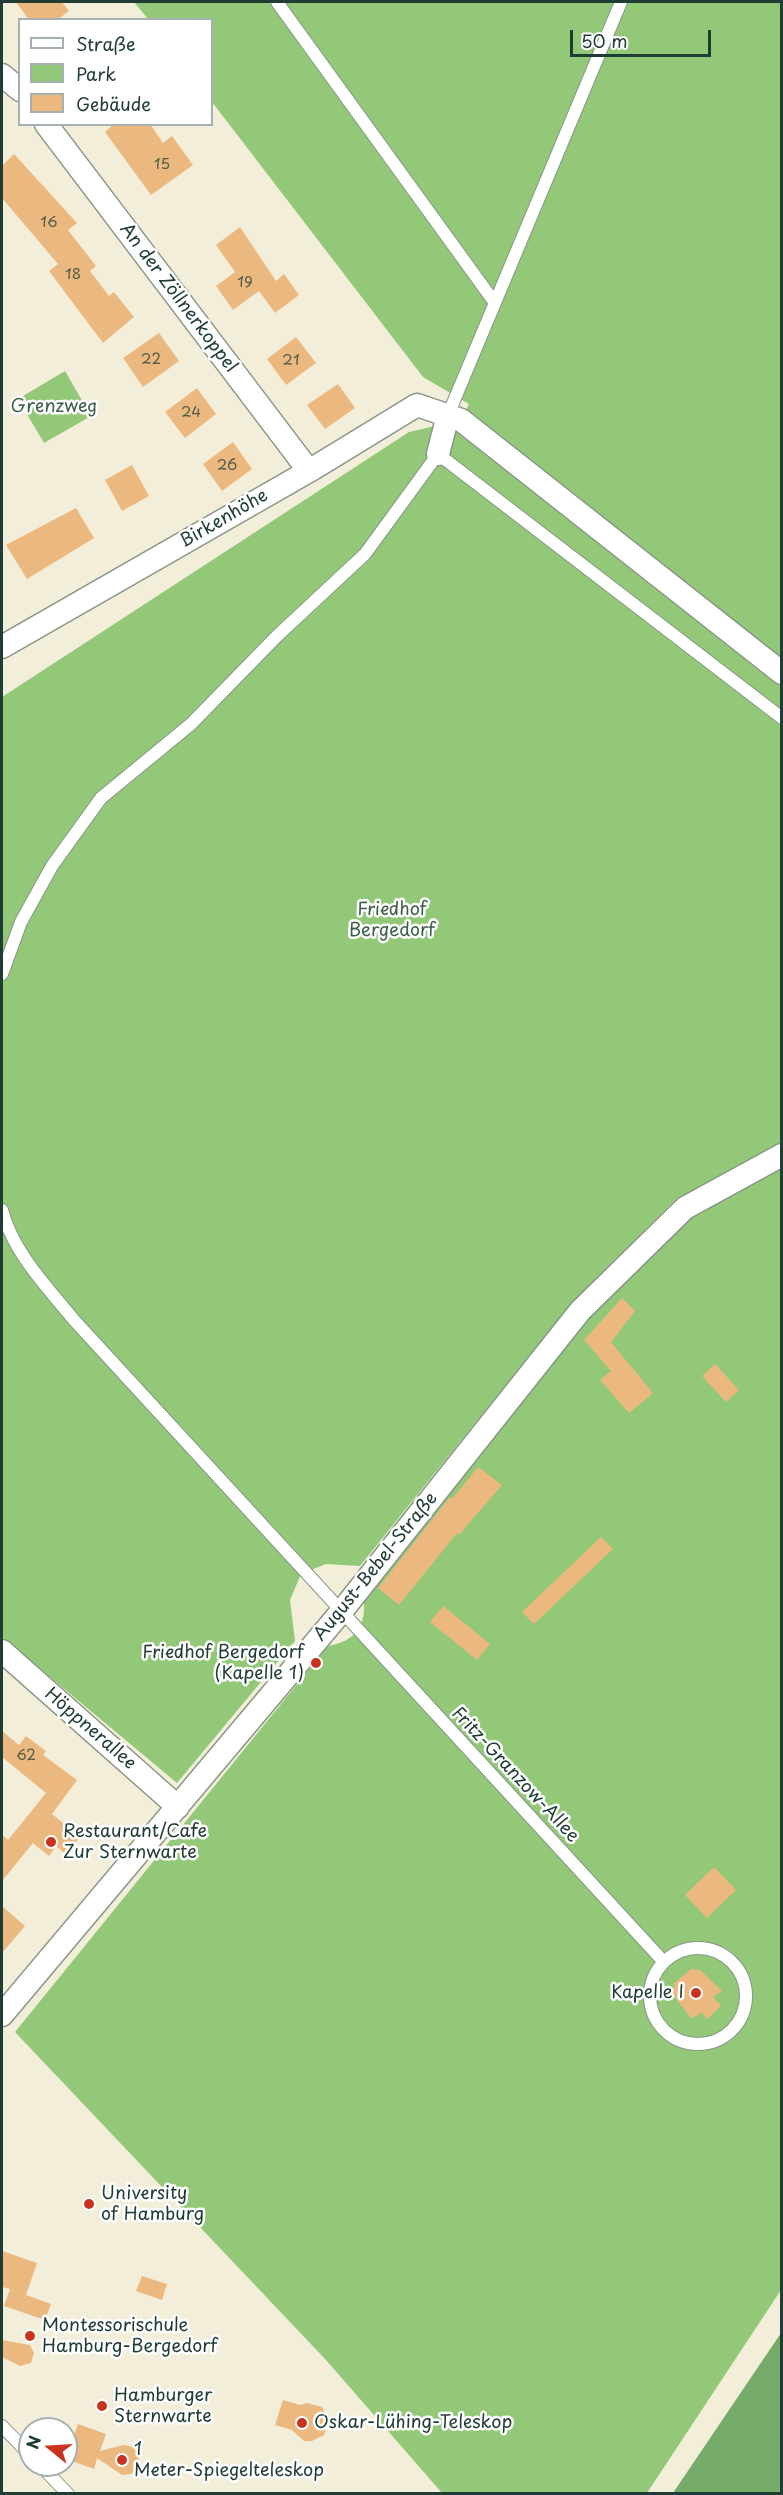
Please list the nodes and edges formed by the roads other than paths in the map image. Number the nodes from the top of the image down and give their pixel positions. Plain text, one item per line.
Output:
1 (277, 2) edge
2 (621, 2) edge
3 (2, 75) edge
4 (18, 88) edge
5 (48, 126) edge
6 (495, 303) junction
7 (448, 415) junction
8 (438, 454) junction
9 (309, 471) junction
10 (2, 647) edge
11 (782, 673) edge
12 (782, 718) edge
13 (2, 974) edge
14 (782, 1155) edge
15 (2, 1210) edge
16 (341, 1612) junction
17 (2, 1651) edge
18 (178, 1807) junction
19 (663, 1961) junction
20 (2, 2015) edge
21 (2, 2426) edge
22 (18, 2443) edge
23 (52, 2477) edge
24 (68, 2493) edge

1 - 6 lane
2 - 6 lane
3 - 4 street
5 - 9 street, An der Zöllnerkoppel
6 - 7 lane
7 - 8 street
7 - 9 street, Birkenhöhe
7 - 11 street, Birkenhöhe
8 - 12 lane
8 - 13 lane
9 - 10 street, Birkenhöhe
14 - 16 street, August-Bebel-Straße
15 - 16 lane, Fritz-Granzow-Allee
16 - 18 street, August-Bebel-Straße
16 - 19 lane, Fritz-Granzow-Allee
17 - 18 street, Höppnerallee
18 - 20 street, August-Bebel-Straße
19 - 19 lane
21 - 22 lane
23 - 24 lane

